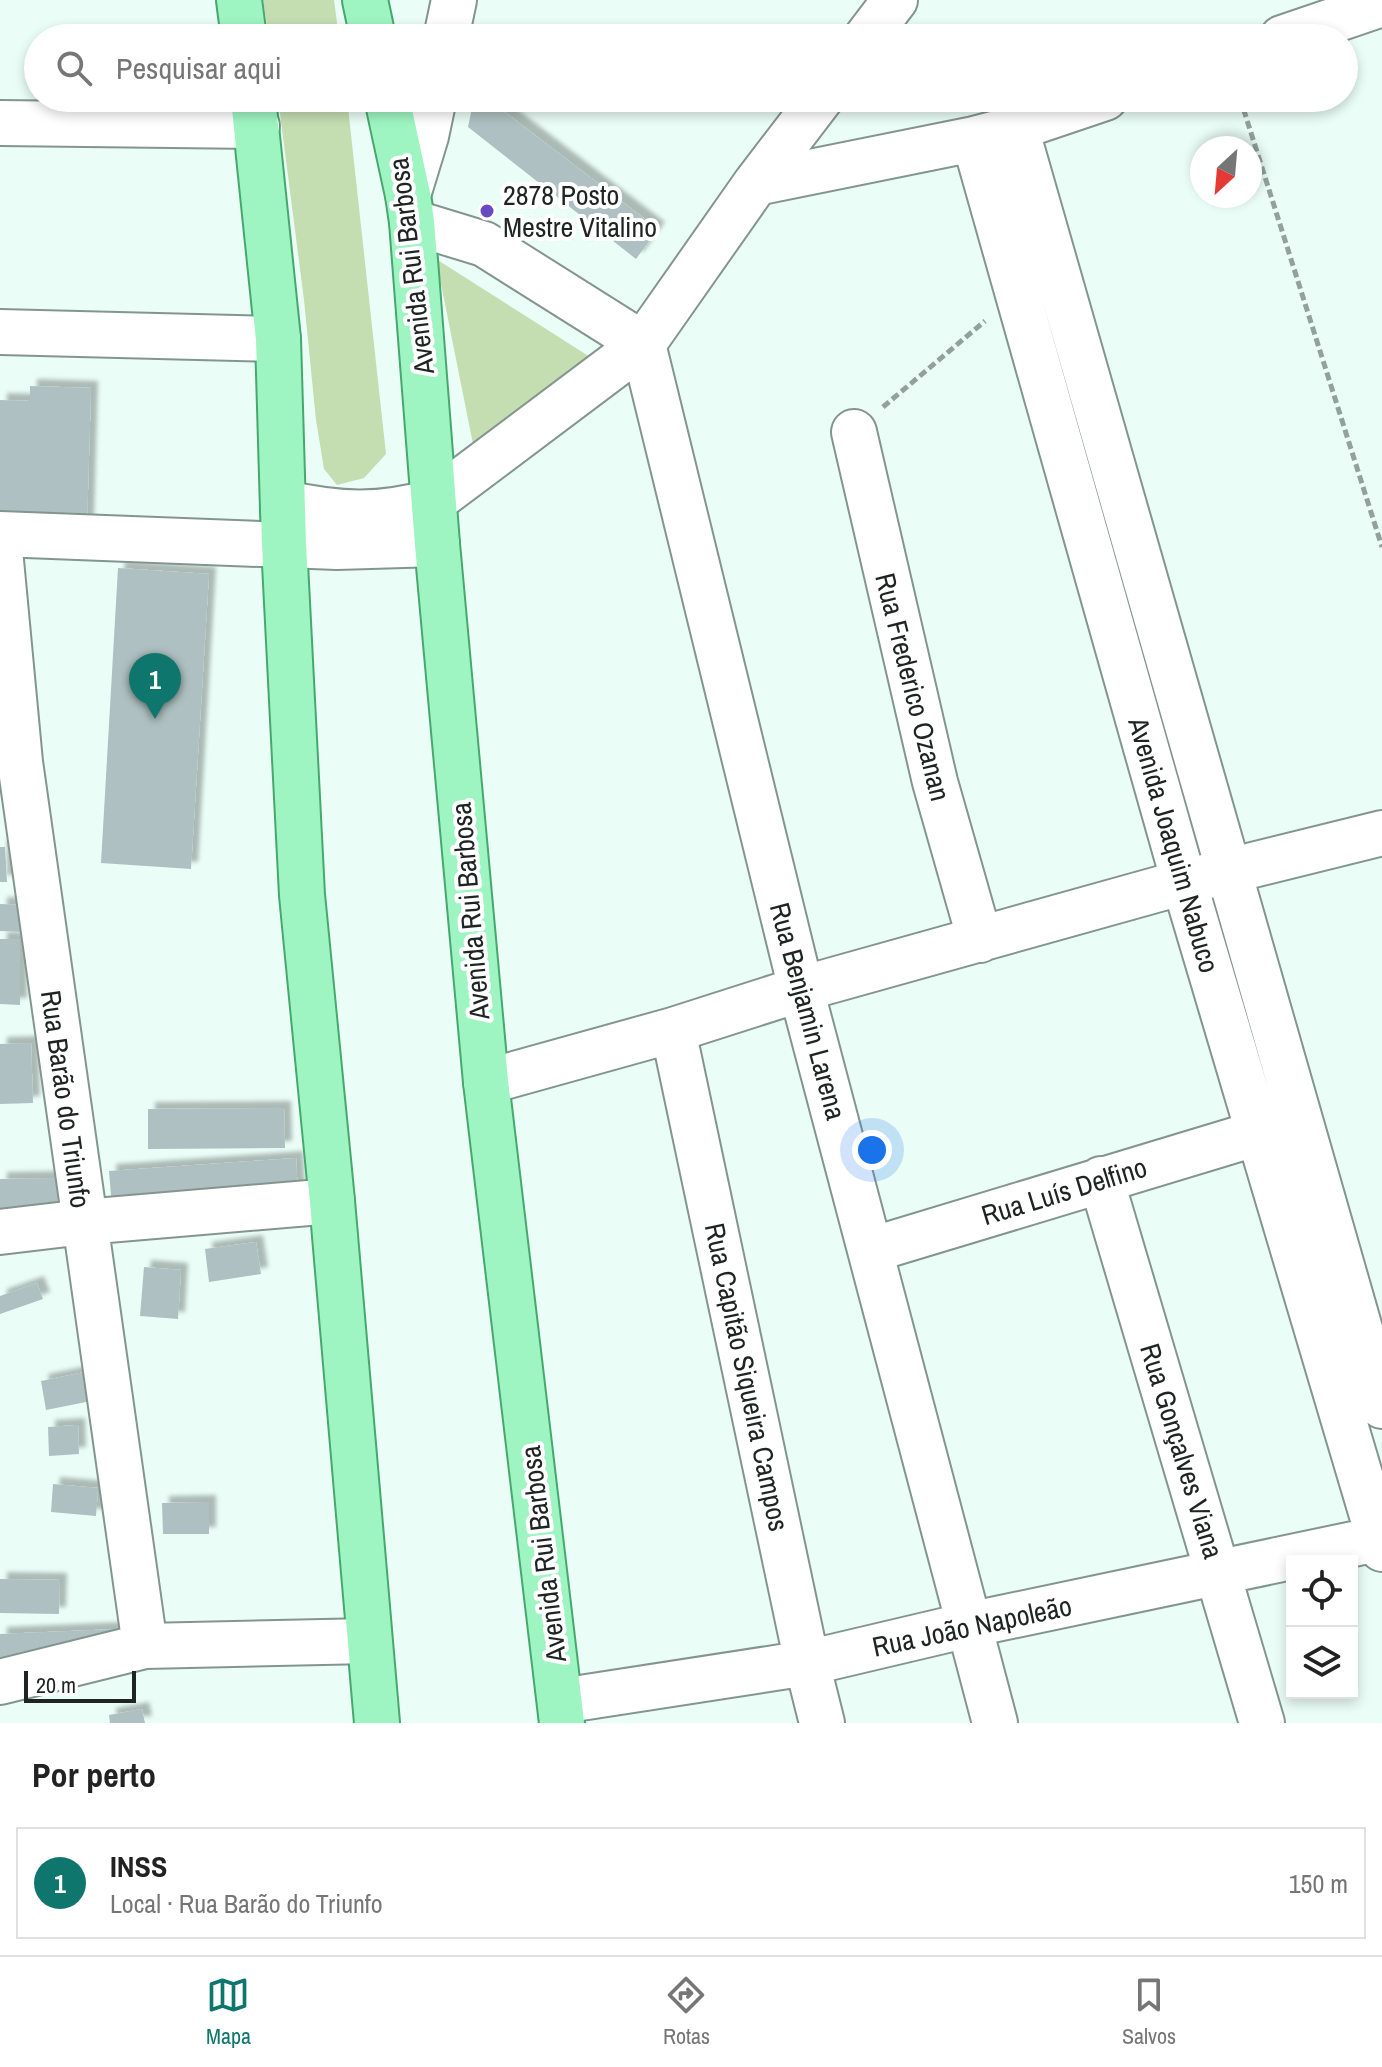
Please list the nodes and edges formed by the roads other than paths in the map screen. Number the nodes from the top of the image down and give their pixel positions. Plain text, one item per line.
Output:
1 (239, 0) edge
2 (365, 0) edge
3 (432, 0) edge
4 (454, 0) edge
5 (895, 0) edge
6 (1382, 4) edge
7 (242, 24) edge
8 (370, 24) edge
9 (432, 24) edge
10 (449, 24) edge
11 (877, 24) edge
12 (1323, 24) edge
13 (255, 112) edge
14 (390, 112) edge
15 (431, 112) edge
16 (810, 112) edge
17 (1063, 112) edge
18 (0, 123) edge
19 (1016, 128) junction
20 (974, 139) junction
21 (756, 183) junction
22 (410, 209) junction
23 (0, 332) edge
24 (278, 339) junction
25 (643, 344) junction
26 (854, 432) road end
27 (435, 522) junction
28 (285, 524) junction
29 (0, 534) edge
30 (0, 550) edge
31 (1382, 833) edge
32 (1227, 872) junction
33 (1184, 882) junction
34 (980, 940) junction
35 (801, 989) junction
36 (673, 1030) junction
37 (486, 1082) junction
38 (1258, 1133) junction
39 (1101, 1179) junction
40 (332, 1201) junction
41 (84, 1222) junction
42 (0, 1232) edge
43 (871, 1250) junction
44 (1382, 1406) edge
45 (1381, 1542) edge
46 (1218, 1573) junction
47 (968, 1625) junction
48 (369, 1641) junction
49 (145, 1646) junction
50 (807, 1663) junction
51 (0, 1682) edge
52 (561, 1712) edge
53 (377, 1723) edge
54 (822, 1723) edge
55 (995, 1723) edge
56 (1262, 1723) edge

1 - 7 main road
2 - 8 main road
3 - 9 street
4 - 10 street
5 - 11 street
6 - 12 street
13 - 18 street
13 - 24 main road
14 - 22 main road, Avenida Rui Barbosa
15 - 22 street
16 - 21 street
17 - 19 street
19 - 20 street
19 - 32 street, Avenida Joaquim Nabuco
20 - 21 street
20 - 33 street, Avenida Joaquim Nabuco
21 - 25 street
22 - 25 street
22 - 27 main road, Avenida Rui Barbosa
23 - 24 street
24 - 28 main road
25 - 27 street
25 - 35 street, Rua Benjamin Larena
26 - 34 street, Rua Frederico Ozanan
27 - 28 street
27 - 37 main road, Avenida Rui Barbosa
28 - 29 street
28 - 40 main road
30 - 41 street, Rua Barão do Triunfo
31 - 32 street
32 - 33 street
32 - 44 street, Avenida Joaquim Nabuco
33 - 34 street
33 - 38 street, Avenida Joaquim Nabuco
34 - 35 street
35 - 36 street
35 - 43 street, Rua Benjamin Larena
36 - 37 street
36 - 50 street, Rua Capitão Siqueira Campos
37 - 52 main road, Avenida Rui Barbosa
38 - 39 street, Rua Luís Delfino
38 - 45 street, Avenida Joaquim Nabuco
39 - 43 street, Rua Luís Delfino
39 - 46 street, Rua Gonçalves Viana
40 - 41 street
40 - 48 main road
41 - 42 street
41 - 49 street, Rua Barão do Triunfo
43 - 47 street, Rua Benjamin Larena
45 - 46 street, Rua João Napoleão
46 - 47 street, Rua João Napoleão
46 - 56 street, Rua Gonçalves Viana
47 - 50 street, Rua João Napoleão
47 - 55 street, Rua Benjamin Larena
48 - 49 street
48 - 53 main road
49 - 51 street
50 - 52 street, Rua João Napoleão
50 - 54 street, Rua Capitão Siqueira Campos

